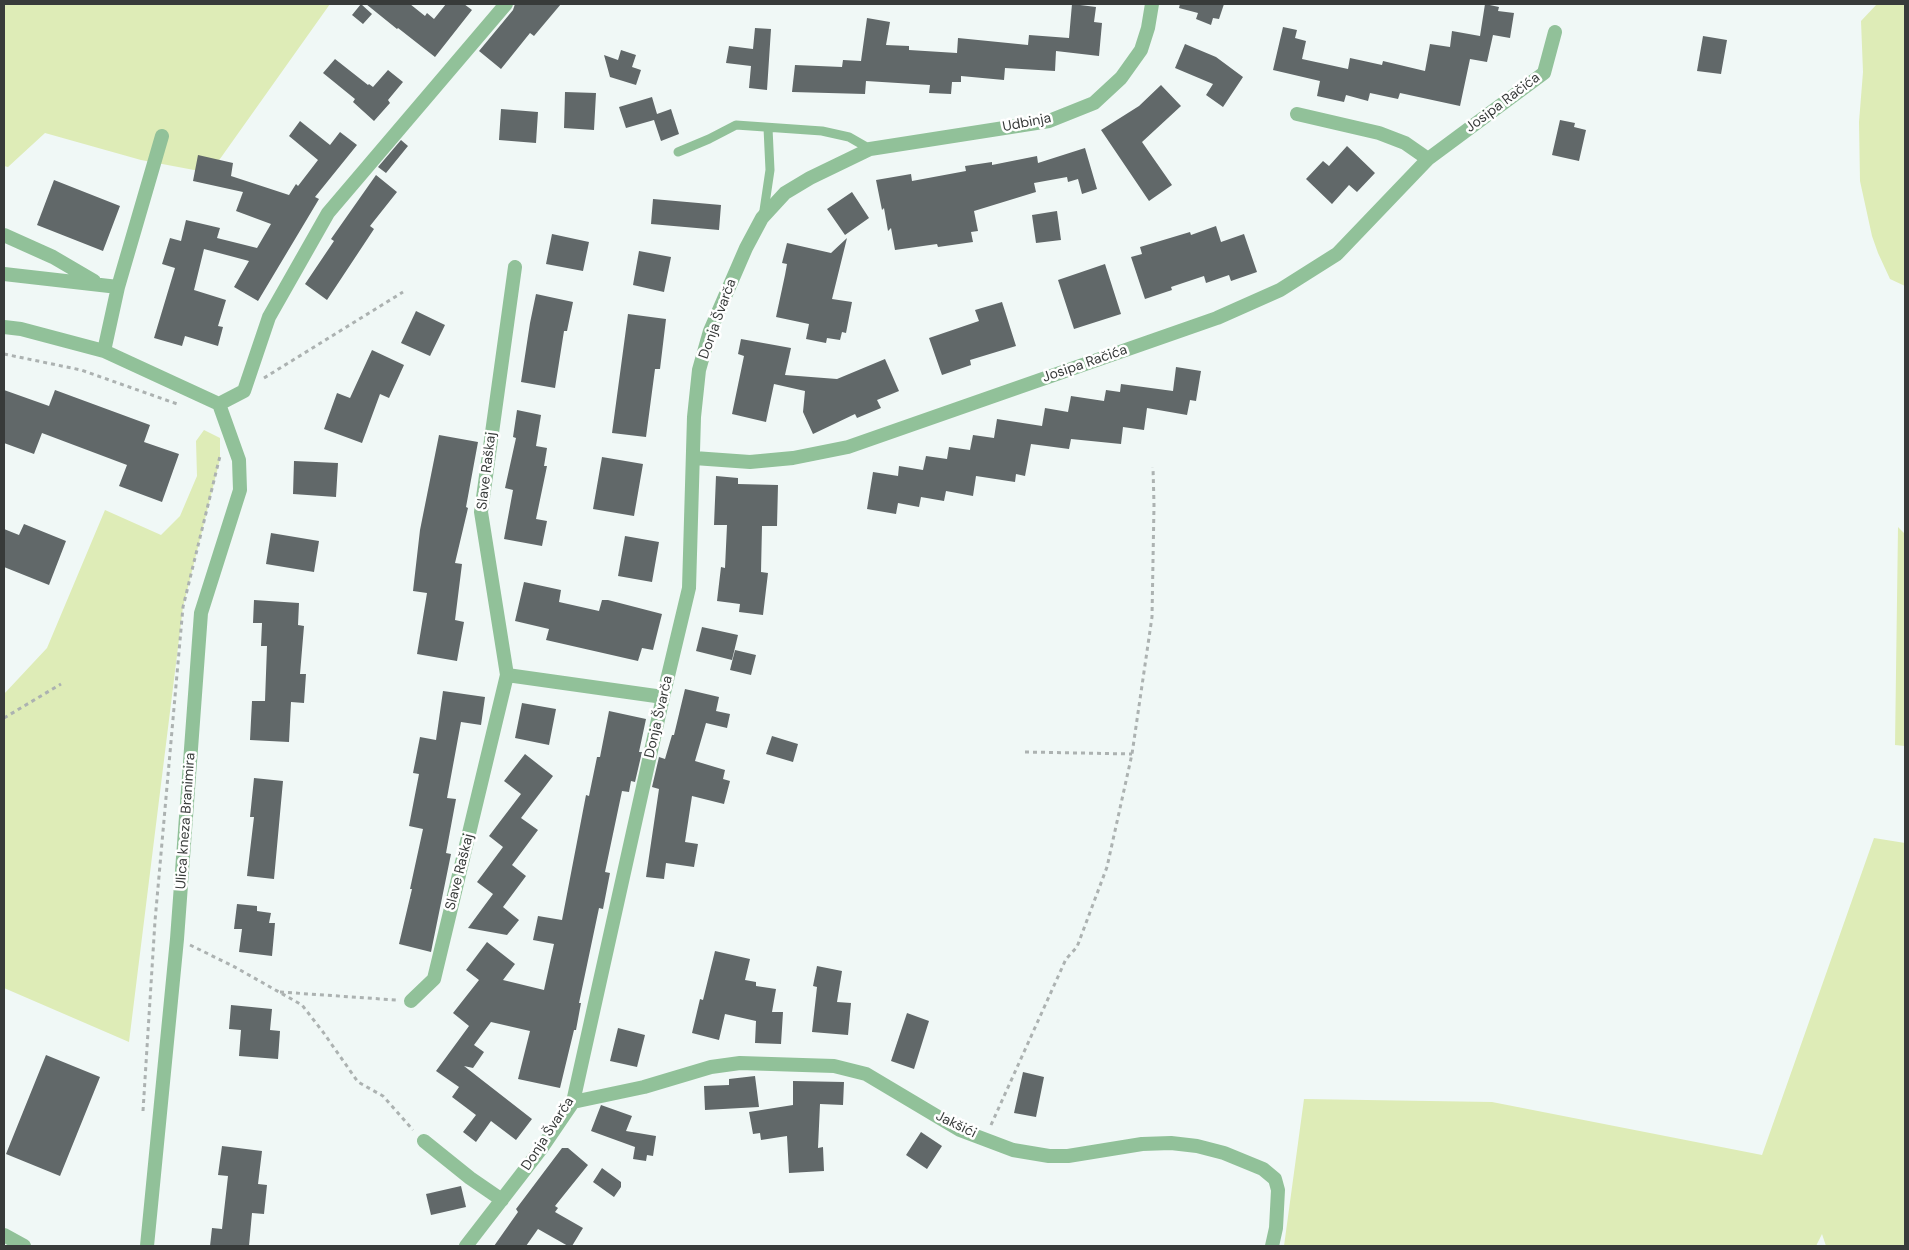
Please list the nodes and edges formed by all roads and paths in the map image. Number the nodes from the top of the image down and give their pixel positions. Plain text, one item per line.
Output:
1 (506, 4) edge
2 (1152, 4) edge
3 (1555, 32) dead end
4 (1297, 114) dead end
5 (768, 128) junction
6 (162, 136) dead end
7 (870, 148) junction
8 (678, 152) dead end
9 (1428, 159) junction
10 (762, 218) junction
11 (4, 235) edge
12 (515, 267) dead end
13 (4, 274) edge
14 (102, 285) junction
15 (118, 287) junction
16 (404, 292) dead end
17 (4, 327) edge
18 (104, 351) junction
19 (4, 354) edge
20 (244, 391) junction
21 (219, 404) junction
22 (182, 406) dead end
23 (220, 452) dead end
24 (694, 458) junction
25 (1152, 467) dead end
26 (508, 675) junction
27 (61, 684) dead end
28 (663, 697) junction
29 (4, 718) edge
30 (1025, 752) dead end
31 (1132, 754) junction
32 (177, 940) junction
33 (280, 992) junction
34 (411, 1001) joint
35 (573, 1102) junction
36 (142, 1118) dead end
37 (985, 1140) junction
38 (424, 1141) joint
39 (502, 1200) junction
40 (4, 1235) edge
41 (24, 1246) edge
42 (147, 1246) edge
43 (466, 1246) edge
44 (1272, 1246) edge

1 - 20 street
2 - 7 street, Udbinja
3 - 9 street, Josipa Račića
4 - 9 street
5 - 7 lane
5 - 8 lane
5 - 10 lane
6 - 15 street
7 - 10 street, Udbinja
9 - 24 street, Josipa Račića
10 - 24 street, Donja Švarča
11 - 14 street
12 - 26 street, Slave Raškaj
13 - 14 street
14 - 15 street
15 - 18 street
16 - 20 path
17 - 18 street
18 - 21 street
19 - 22 path
20 - 21 street
21 - 32 street, Ulica kneza Branimira
23 - 36 path
24 - 28 street, Donja Švarča
25 - 31 path
26 - 28 street
26 - 34 street, Slave Raškaj
27 - 29 path
28 - 35 street, Donja Švarča
30 - 31 path
31 - 37 path
32 - 33 path
32 - 42 street, Ulica kneza Branimira
33 - 34 path
33 - 38 path
35 - 37 street, Jakšići
35 - 39 street, Donja Švarča
37 - 44 street, Jakšići
38 - 39 street
39 - 43 street, Donja Švarča
40 - 41 street

